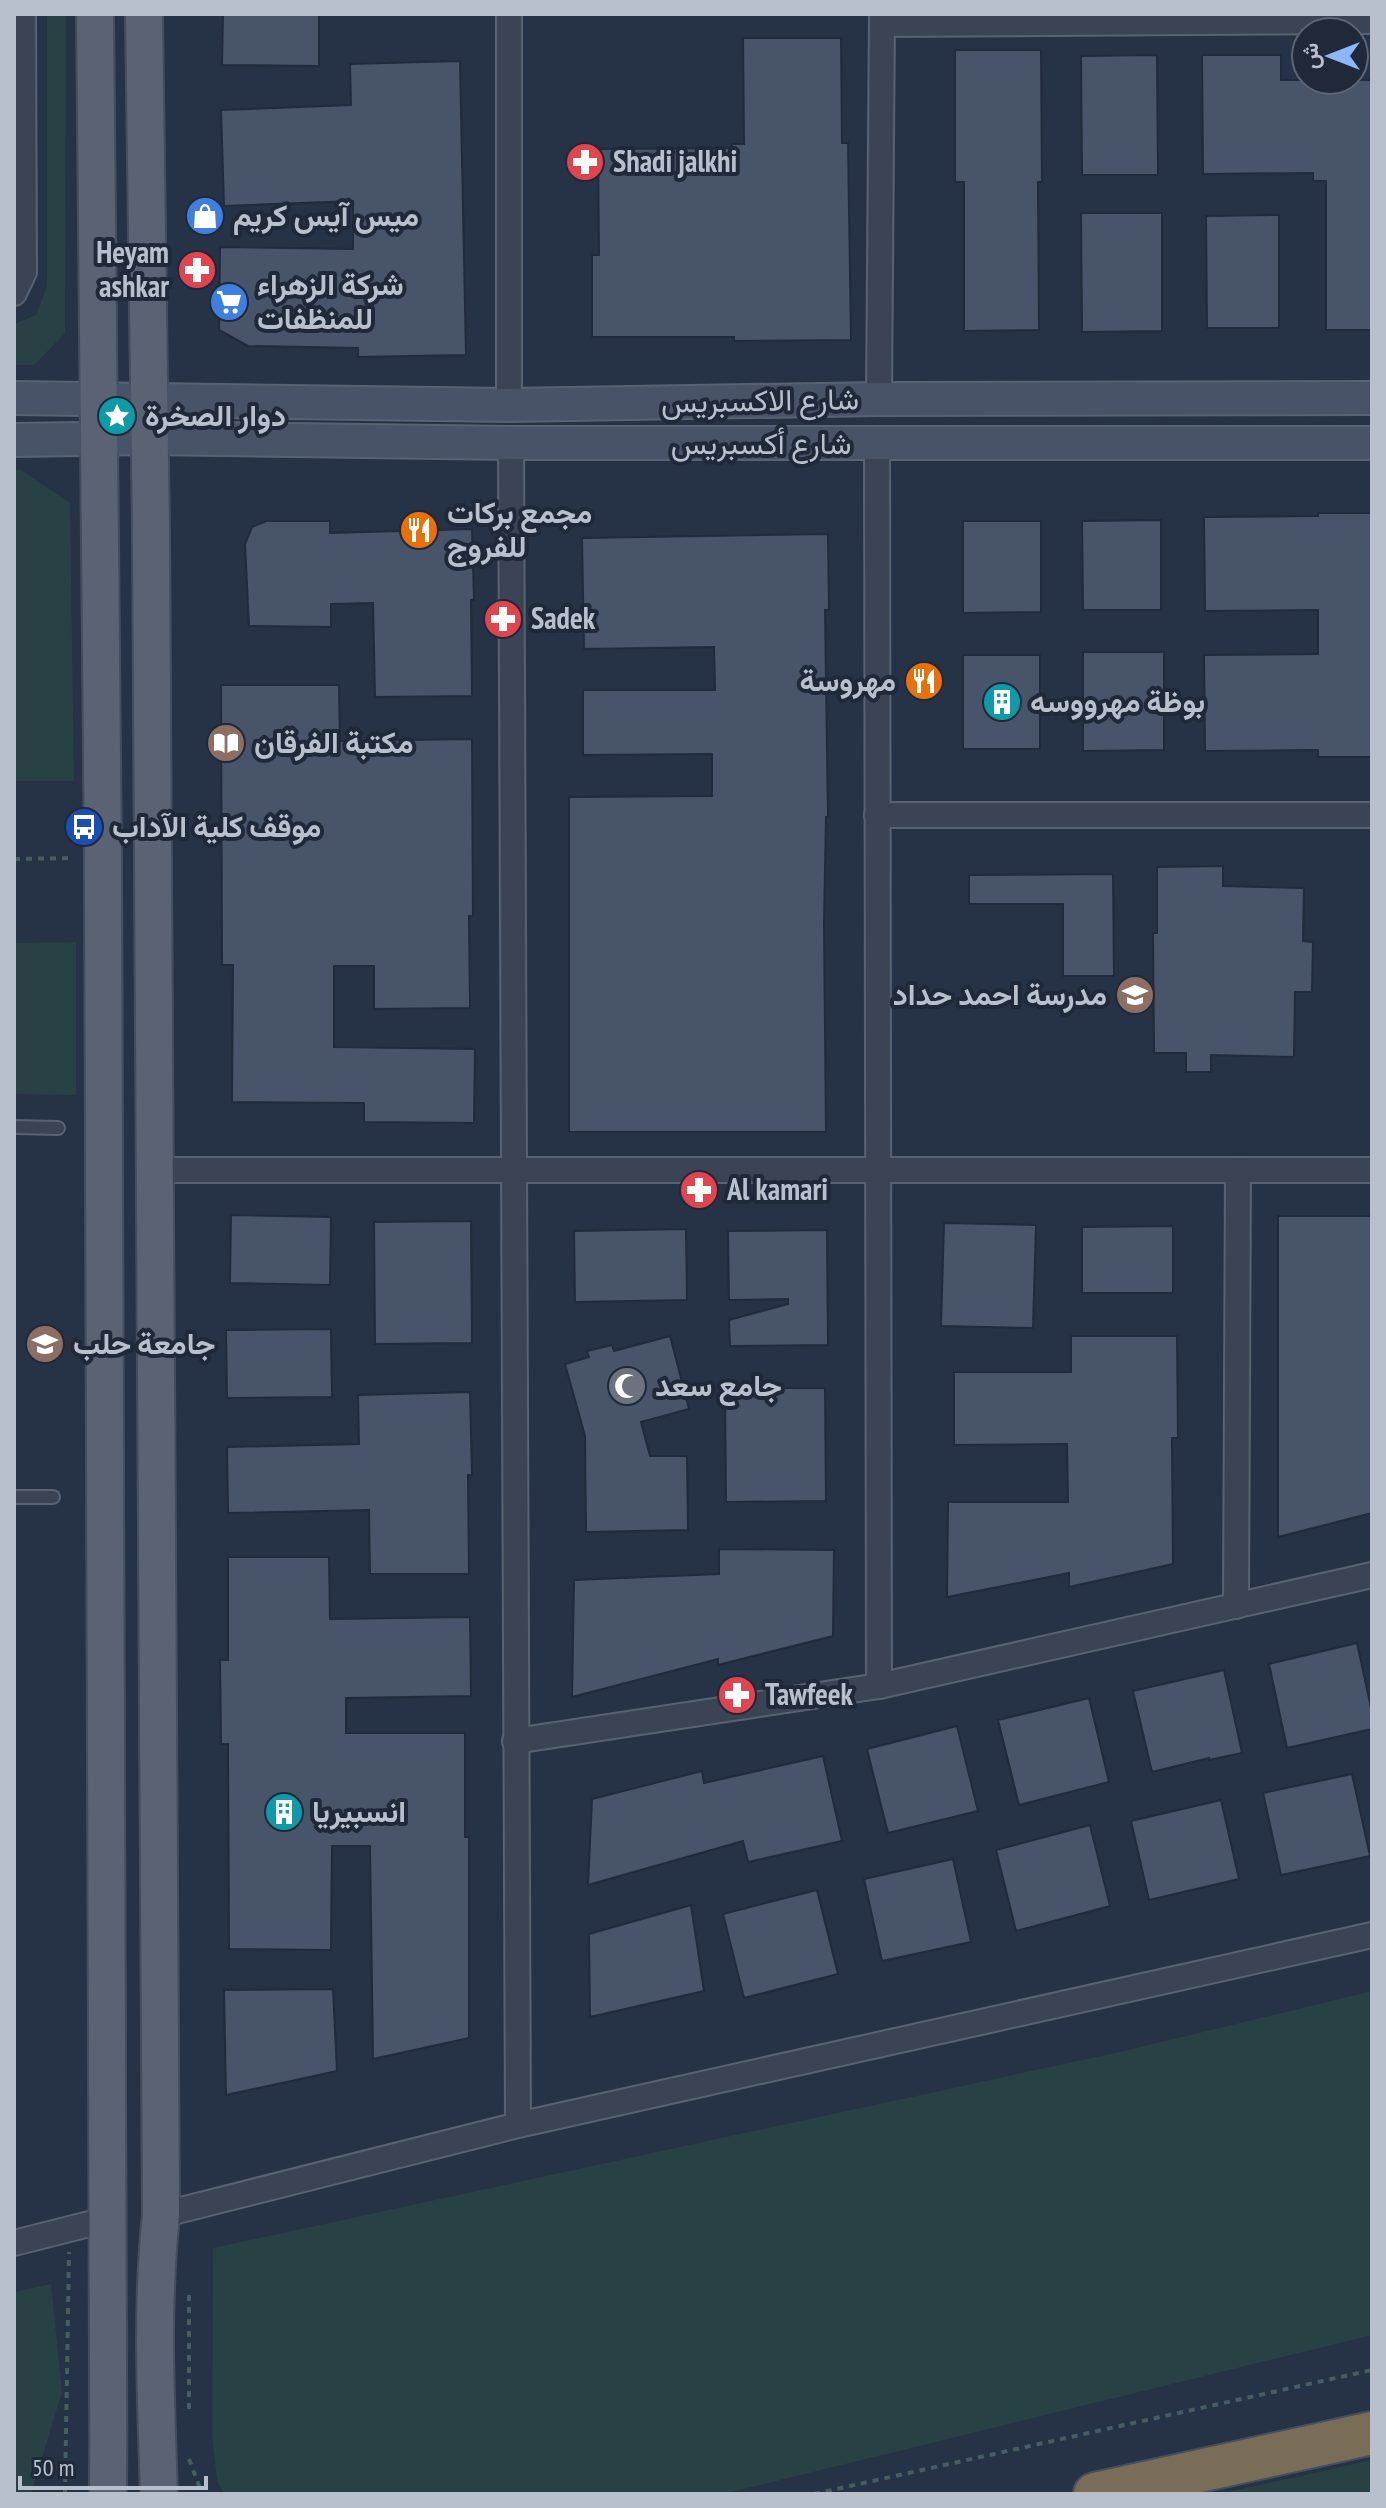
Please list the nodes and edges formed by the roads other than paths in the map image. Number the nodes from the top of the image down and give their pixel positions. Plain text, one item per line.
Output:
1 (23, 14) edge
2 (95, 14) edge
3 (144, 14) edge
4 (509, 14) edge
5 (1234, 18) edge
6 (882, 19) edge
7 (1372, 21) edge
8 (14, 293) edge
9 (14, 398) edge
10 (1372, 398) edge
11 (98, 399) junction
12 (149, 399) junction
13 (879, 399) junction
14 (509, 405) junction
15 (149, 438) junction
16 (98, 439) junction
17 (14, 440) edge
18 (511, 443) junction
19 (1372, 443) edge
20 (877, 444) junction
21 (877, 815) junction
22 (1372, 815) edge
23 (14, 1127) edge
24 (58, 1128) dead end
25 (153, 1170) junction
26 (513, 1170) junction
27 (878, 1170) junction
28 (1238, 1170) junction
29 (1372, 1170) edge
30 (14, 1497) edge
31 (53, 1497) dead end
32 (1372, 1575) edge
33 (1236, 1606) junction
34 (879, 1686) junction
35 (515, 1741) junction
36 (1372, 1935) edge
37 (518, 2125) junction
38 (161, 2215) junction
39 (109, 2219) junction
40 (14, 2243) edge
41 (1372, 2433) edge
42 (108, 2494) edge
43 (159, 2494) edge
44 (1095, 2494) edge

1 - 8 street
2 - 11 main road
3 - 12 main road
4 - 14 street
5 - 6 street
5 - 7 street
6 - 13 street
9 - 11 street, شارع الاكسبريس
10 - 13 street, شارع الاكسبريس
11 - 12 street, شارع الاكسبريس
11 - 16 main road
12 - 14 street, شارع الاكسبريس
12 - 15 main road
13 - 14 street, شارع الاكسبريس
15 - 16 street, شارع أكسبريس
15 - 18 street, شارع أكسبريس
15 - 25 main road
16 - 17 street, شارع أكسبريس
16 - 39 main road
18 - 20 street, شارع أكسبريس
18 - 26 street
19 - 20 street, شارع أكسبريس
20 - 21 street
21 - 22 street
21 - 27 street
23 - 24 lane
25 - 26 street
25 - 38 main road
26 - 27 street
26 - 35 street
27 - 28 street
27 - 34 street
28 - 29 street
28 - 33 street
30 - 31 lane
32 - 33 street
33 - 34 street
34 - 35 street
35 - 37 street
36 - 37 street
37 - 38 street
38 - 43 main road
39 - 40 street
39 - 42 main road
41 - 44 highway

